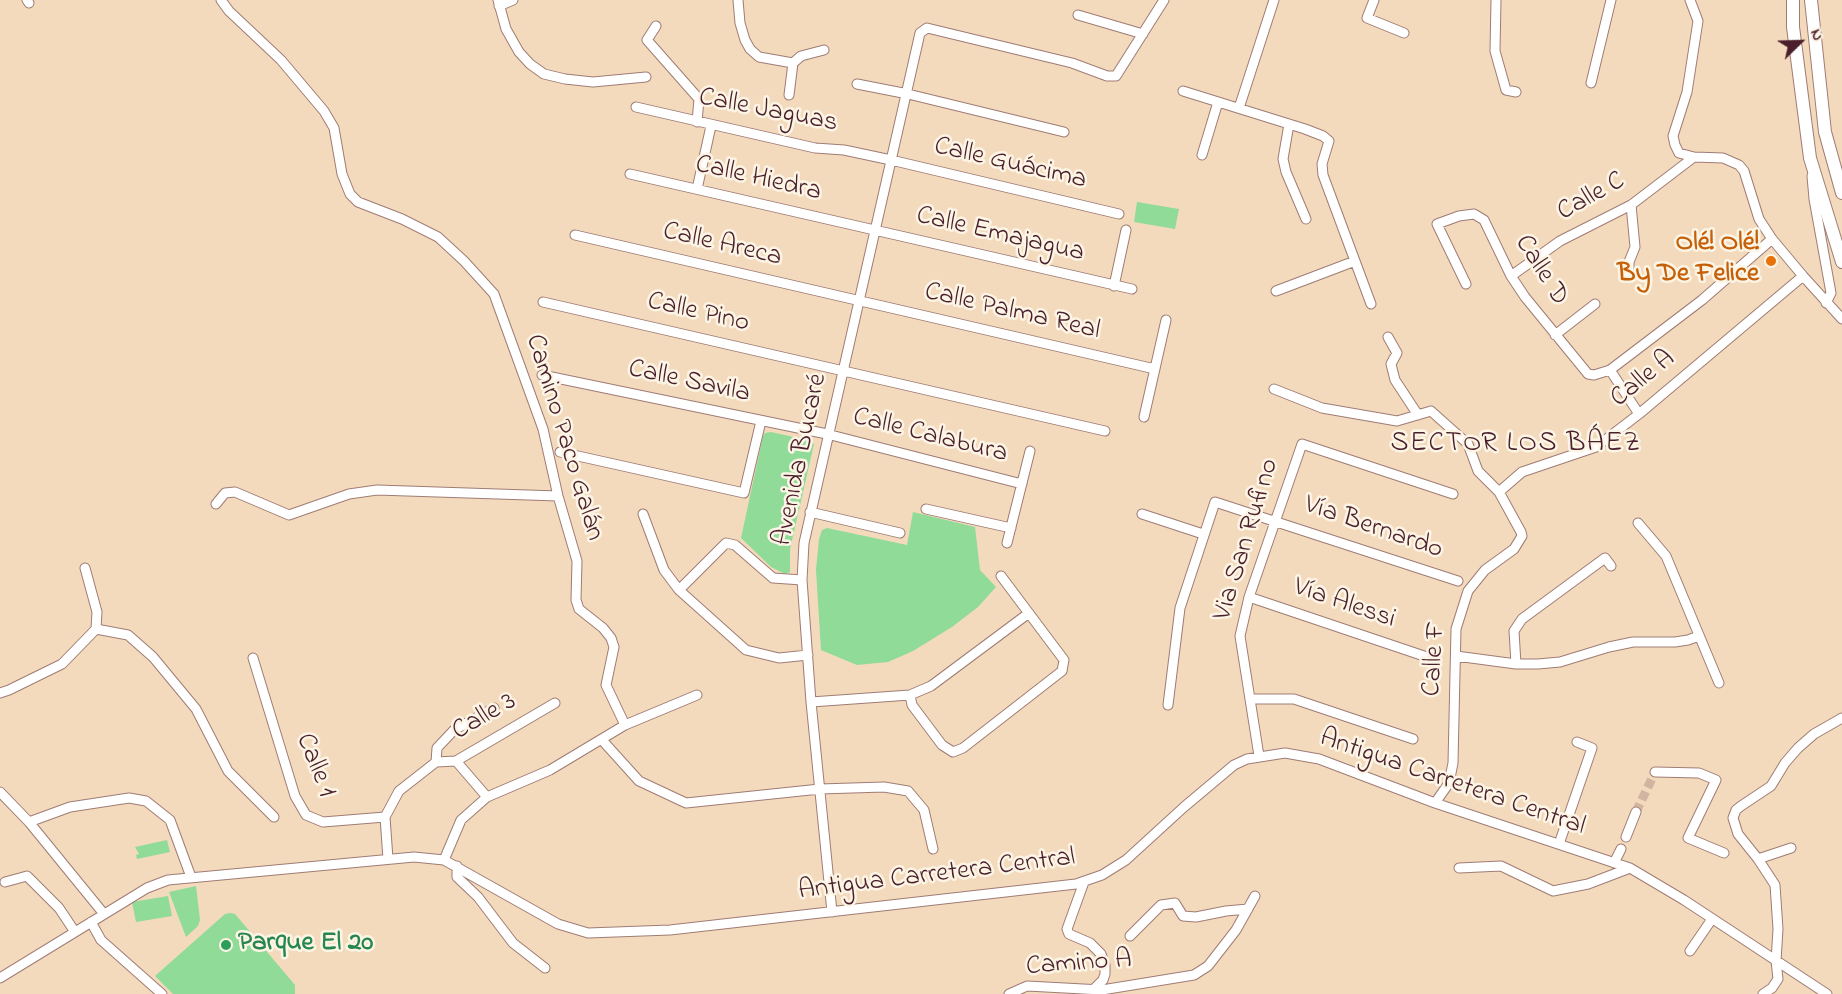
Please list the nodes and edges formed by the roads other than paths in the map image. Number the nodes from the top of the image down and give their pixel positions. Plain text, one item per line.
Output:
1 (221, 0) edge
2 (513, 0) edge
3 (738, 0) edge
4 (1164, 0) edge
5 (1274, 0) edge
6 (1374, 0) edge
7 (1496, 0) edge
8 (1611, 0) edge
9 (1690, 0) edge
10 (1793, 0) edge
11 (1811, 0) edge
12 (498, 3) edge
13 (1078, 15) dead end
14 (656, 26) dead end
15 (1404, 33) dead end
16 (1143, 34) junction
17 (824, 50) dead end
18 (793, 63) junction
19 (646, 77) dead end
20 (1592, 83) dead end
21 (857, 84) dead end
22 (1183, 90) dead end
23 (1516, 92) dead end
24 (908, 94) junction
25 (789, 95) dead end
26 (1218, 102) junction
27 (636, 108) dead end
28 (1239, 108) junction
29 (697, 122) junction
30 (1289, 124) junction
31 (711, 126) junction
32 (1064, 132) dead end
33 (1202, 155) dead end
34 (1694, 157) junction
35 (1810, 158) junction
36 (891, 160) junction
37 (630, 174) dead end
38 (697, 189) junction
39 (1842, 193) edge
40 (1631, 205) junction
41 (1119, 214) dead end
42 (1306, 219) dead end
43 (1126, 230) dead end
44 (875, 231) junction
45 (575, 235) dead end
46 (1772, 239) junction
47 (1355, 261) junction
48 (1842, 262) edge
49 (1511, 276) junction
50 (1803, 276) junction
51 (1629, 277) dead end
52 (1466, 284) dead end
53 (1114, 286) junction
54 (1132, 289) dead end
55 (1276, 291) dead end
56 (859, 300) junction
57 (543, 302) dead end
58 (1371, 304) dead end
59 (1595, 304) dead end
60 (1833, 308) edge
61 (1842, 319) edge
62 (1166, 320) dead end
63 (1555, 335) junction
64 (1388, 337) dead end
65 (1155, 369) junction
66 (844, 370) junction
67 (1610, 370) junction
68 (542, 375) dead end
69 (1274, 389) dead end
70 (1418, 414) junction
71 (1640, 414) junction
72 (1144, 417) dead end
73 (761, 421) junction
74 (1105, 431) dead end
75 (827, 434) junction
76 (1029, 451) dead end
77 (560, 452) dead end
78 (1022, 484) junction
79 (1499, 492) junction
80 (1453, 494) dead end
81 (558, 496) junction
82 (216, 504) dead end
83 (926, 509) dead end
84 (810, 512) junction
85 (643, 514) dead end
86 (1142, 514) dead end
87 (1274, 520) junction
88 (1638, 523) dead end
89 (1011, 528) junction
90 (900, 533) dead end
91 (1203, 534) junction
92 (1007, 543) dead end
93 (1611, 566) dead end
94 (85, 568) dead end
95 (1001, 576) dead end
96 (802, 580) junction
97 (1458, 581) dead end
98 (679, 590) junction
99 (1249, 597) junction
100 (1029, 613) junction
101 (96, 629) junction
102 (1699, 636) junction
103 (808, 655) junction
104 (1424, 656) dead end
105 (1456, 656) junction
106 (253, 658) dead end
107 (1516, 664) junction
108 (1719, 683) dead end
109 (0, 693) edge
110 (698, 695) dead end
111 (910, 695) junction
112 (1250, 699) junction
113 (811, 702) junction
114 (555, 703) dead end
115 (1168, 705) dead end
116 (495, 708) dead end
117 (1842, 718) edge
118 (625, 725) junction
119 (1413, 739) dead end
120 (602, 740) junction
121 (1577, 742) dead end
122 (1259, 756) junction
123 (456, 761) junction
124 (436, 762) junction
125 (1655, 772) dead end
126 (820, 789) junction
127 (0, 792) edge
128 (487, 797) junction
129 (1435, 803) junction
130 (1636, 812) tunnel mouth
131 (274, 817) dead end
132 (385, 817) junction
133 (29, 822) junction
134 (1626, 837) dead end
135 (1559, 844) junction
136 (1791, 848) dead end
137 (933, 849) dead end
138 (1621, 849) dead end
139 (1724, 853) dead end
140 (388, 859) junction
141 (1758, 859) junction
142 (444, 860) junction
143 (1614, 863) junction
144 (457, 866) junction
145 (1459, 868) dead end
146 (1630, 868) junction
147 (191, 877) junction
148 (5, 882) dead end
149 (1084, 882) junction
150 (1255, 896) dead end
151 (1248, 909) junction
152 (832, 912) junction
153 (104, 914) junction
154 (1712, 919) junction
155 (91, 922) junction
156 (75, 932) junction
157 (1130, 936) dead end
158 (1690, 951) dead end
159 (1776, 961) junction
160 (545, 968) dead end
161 (0, 978) edge
162 (1094, 989) junction
163 (162, 994) edge
164 (1009, 994) edge
165 (1764, 994) edge
166 (1827, 994) edge

1 - 81 street, Camino Paco Galán
2 - 12 street
3 - 18 street
4 - 16 street
5 - 28 street
6 - 15 street
7 - 23 street
8 - 20 street
9 - 34 street
10 - 35 main road
11 - 39 main road
12 - 19 street
13 - 16 street
14 - 29 street
16 - 24 street, Avenida Bucaré
17 - 18 street
18 - 25 street
21 - 24 street
22 - 26 street
24 - 32 street
24 - 36 street, Avenida Bucaré
26 - 28 street
26 - 33 street
27 - 29 street, Calle Jaguas
28 - 30 street
29 - 31 street, Calle Jaguas
30 - 42 street
30 - 47 street
31 - 36 street, Calle Jaguas
31 - 38 street
34 - 40 street, Calle C
34 - 46 street
35 - 48 main road
35 - 60 street
36 - 41 street, Calle Guácima
36 - 44 street, Avenida Bucaré
37 - 38 street, Calle Hiedra
38 - 44 street, Calle Hiedra
40 - 49 street, Calle C
40 - 51 street
43 - 53 street, Calle Emajagua
44 - 53 street, Calle Emajagua
44 - 56 street, Avenida Bucaré
45 - 56 street, Calle Areca
46 - 50 street
46 - 67 street
47 - 55 street
47 - 58 street
49 - 52 street, Calle D
49 - 63 street, Calle D
50 - 60 street
50 - 71 street, Calle A
53 - 54 street, Calle Emajagua
56 - 65 street, Calle Palma Real
56 - 66 street, Avenida Bucaré
57 - 66 street, Calle Pino
59 - 63 street
60 - 61 street
62 - 65 street
63 - 67 street, Calle D
64 - 70 street
65 - 72 street
66 - 74 street, Calle Pino
66 - 75 street, Avenida Bucaré
67 - 71 street
68 - 73 street, Calle Savila
69 - 70 street, Calle F
70 - 79 street, Calle F
71 - 79 street, Calle A
73 - 75 street, Calle Savila
73 - 77 street
75 - 78 street, Calle Calabura
75 - 84 street, Avenida Bucaré
76 - 78 street
78 - 89 street
79 - 105 street, Calle F
80 - 87 street, Via San Rufino
81 - 82 street
81 - 118 street, Camino Paco Galán
83 - 89 street
84 - 90 street
84 - 96 street, Avenida Bucaré
85 - 98 street
86 - 91 street
87 - 91 street, Vía Bernardo
87 - 97 street, Vía Bernardo
87 - 99 street, Via San Rufino
88 - 102 street
89 - 92 street
91 - 115 street
93 - 107 street
94 - 101 street
95 - 100 street
96 - 98 street
96 - 103 street, Avenida Bucaré
98 - 103 street
99 - 104 street, Vía Alessi
99 - 112 street, Via San Rufino
100 - 111 street
100 - 111 street
101 - 109 street
101 - 131 street
102 - 107 street
102 - 108 street
103 - 113 street, Avenida Bucaré
105 - 107 street
105 - 129 street, Calle F
106 - 132 street, Calle 1
110 - 118 street
111 - 113 street
112 - 119 street
112 - 122 street, Via San Rufino
113 - 126 street, Avenida Bucaré
114 - 123 street, Calle 3
116 - 124 street
117 - 141 street
118 - 120 street
120 - 126 street
120 - 128 street
121 - 135 street
122 - 129 street, Antigua Carretera Central
122 - 149 street, Antigua Carretera Central
123 - 124 street, Calle 3
123 - 128 street
124 - 132 street
125 - 139 street
126 - 137 street
126 - 152 street, Avenida Bucaré
127 - 133 street
128 - 142 street
129 - 135 street, Antigua Carretera Central
130 - 134 street
132 - 140 street
133 - 147 street
133 - 153 street
135 - 143 street, Antigua Carretera Central
136 - 141 street
138 - 143 street
140 - 142 street, Antigua Carretera Central
140 - 147 street, Antigua Carretera Central
141 - 159 street
142 - 144 street, Antigua Carretera Central
143 - 146 street, Antigua Carretera Central
144 - 152 street, Antigua Carretera Central
144 - 160 street
145 - 146 street
146 - 154 street, Antigua Carretera Central
147 - 153 street, Antigua Carretera Central
148 - 156 street
149 - 152 street, Antigua Carretera Central
149 - 162 street
150 - 151 street, Camino A
151 - 157 street
151 - 162 street, Camino A
153 - 155 street, Antigua Carretera Central
154 - 158 street
154 - 159 street, Antigua Carretera Central
155 - 156 street, Antigua Carretera Central
155 - 163 street
156 - 161 street, Antigua Carretera Central
159 - 165 street
159 - 166 street, Antigua Carretera Central
162 - 164 street, Camino A

